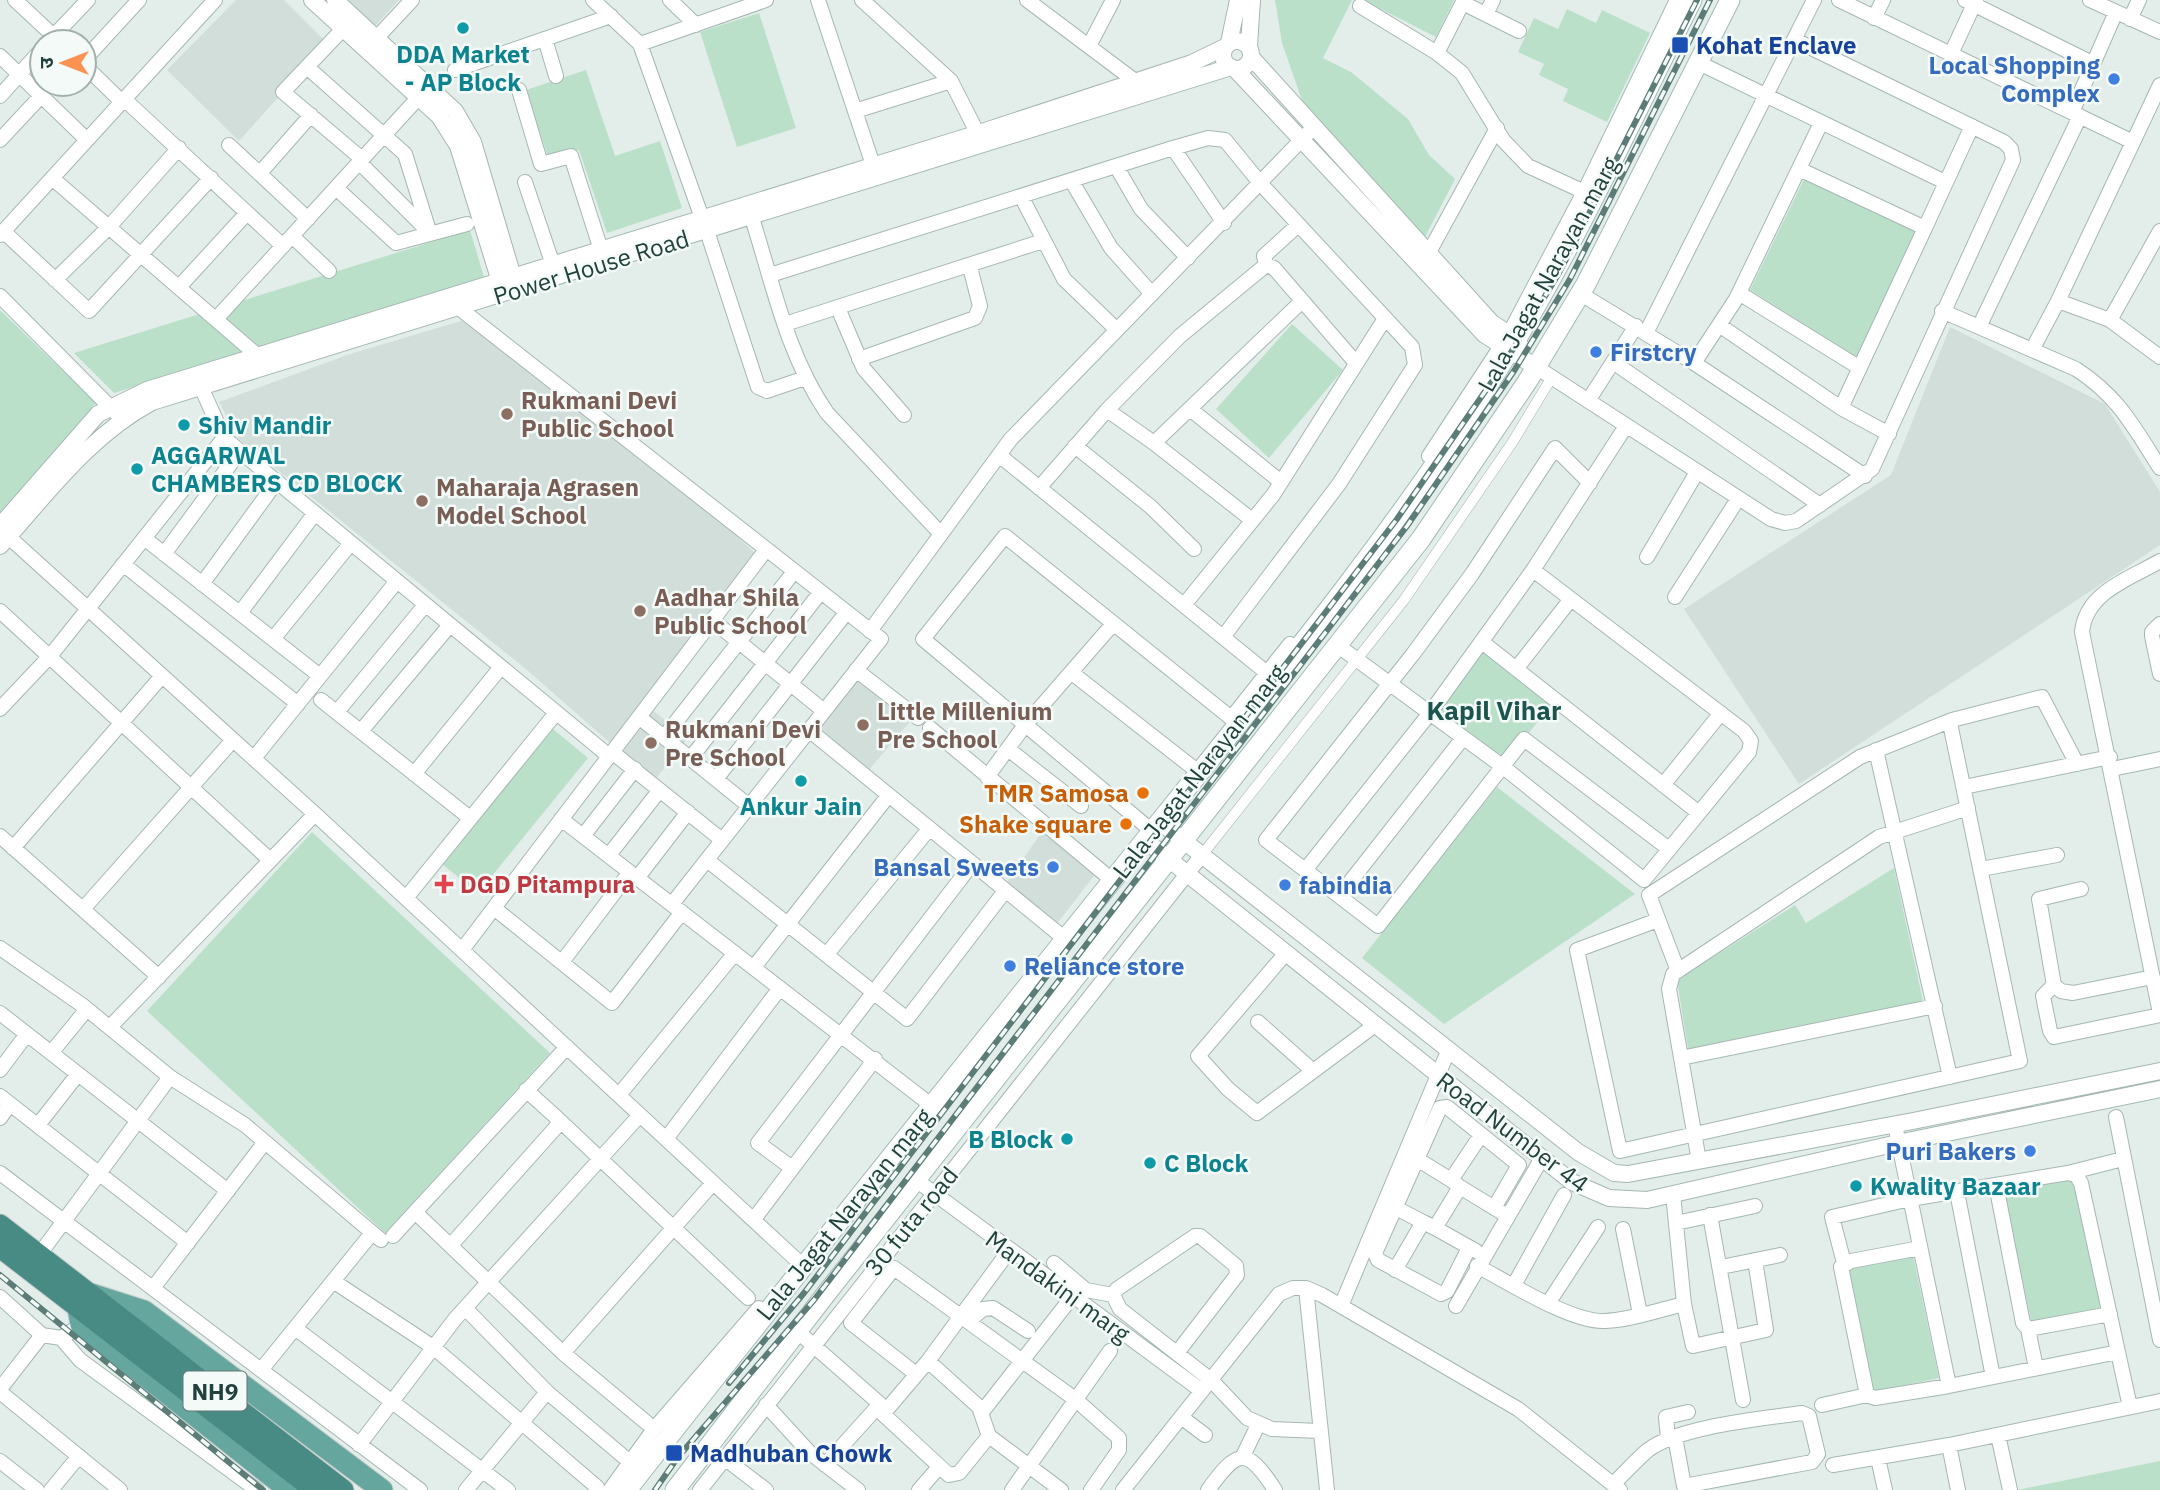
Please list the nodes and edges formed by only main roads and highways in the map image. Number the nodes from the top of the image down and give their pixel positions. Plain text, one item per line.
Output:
1 (1692, 0) edge
2 (1730, 0) edge
3 (0, 1225) edge
4 (0, 1247) edge
5 (81, 1308) junction
6 (352, 1469) junction
7 (289, 1490) edge
8 (315, 1490) edge
9 (343, 1490) edge
10 (373, 1490) edge
11 (382, 1490) edge
12 (627, 1490) edge
13 (675, 1490) edge

1 - 12 main road, Lala Jagat Narayan marg
2 - 13 main road, Lala Jagat Narayan marg
3 - 5 highway, NH9
4 - 5 highway, NH9
5 - 6 main road
5 - 7 main road
5 - 8 highway, NH9
5 - 9 highway, NH9
6 - 10 main road
6 - 11 main road

